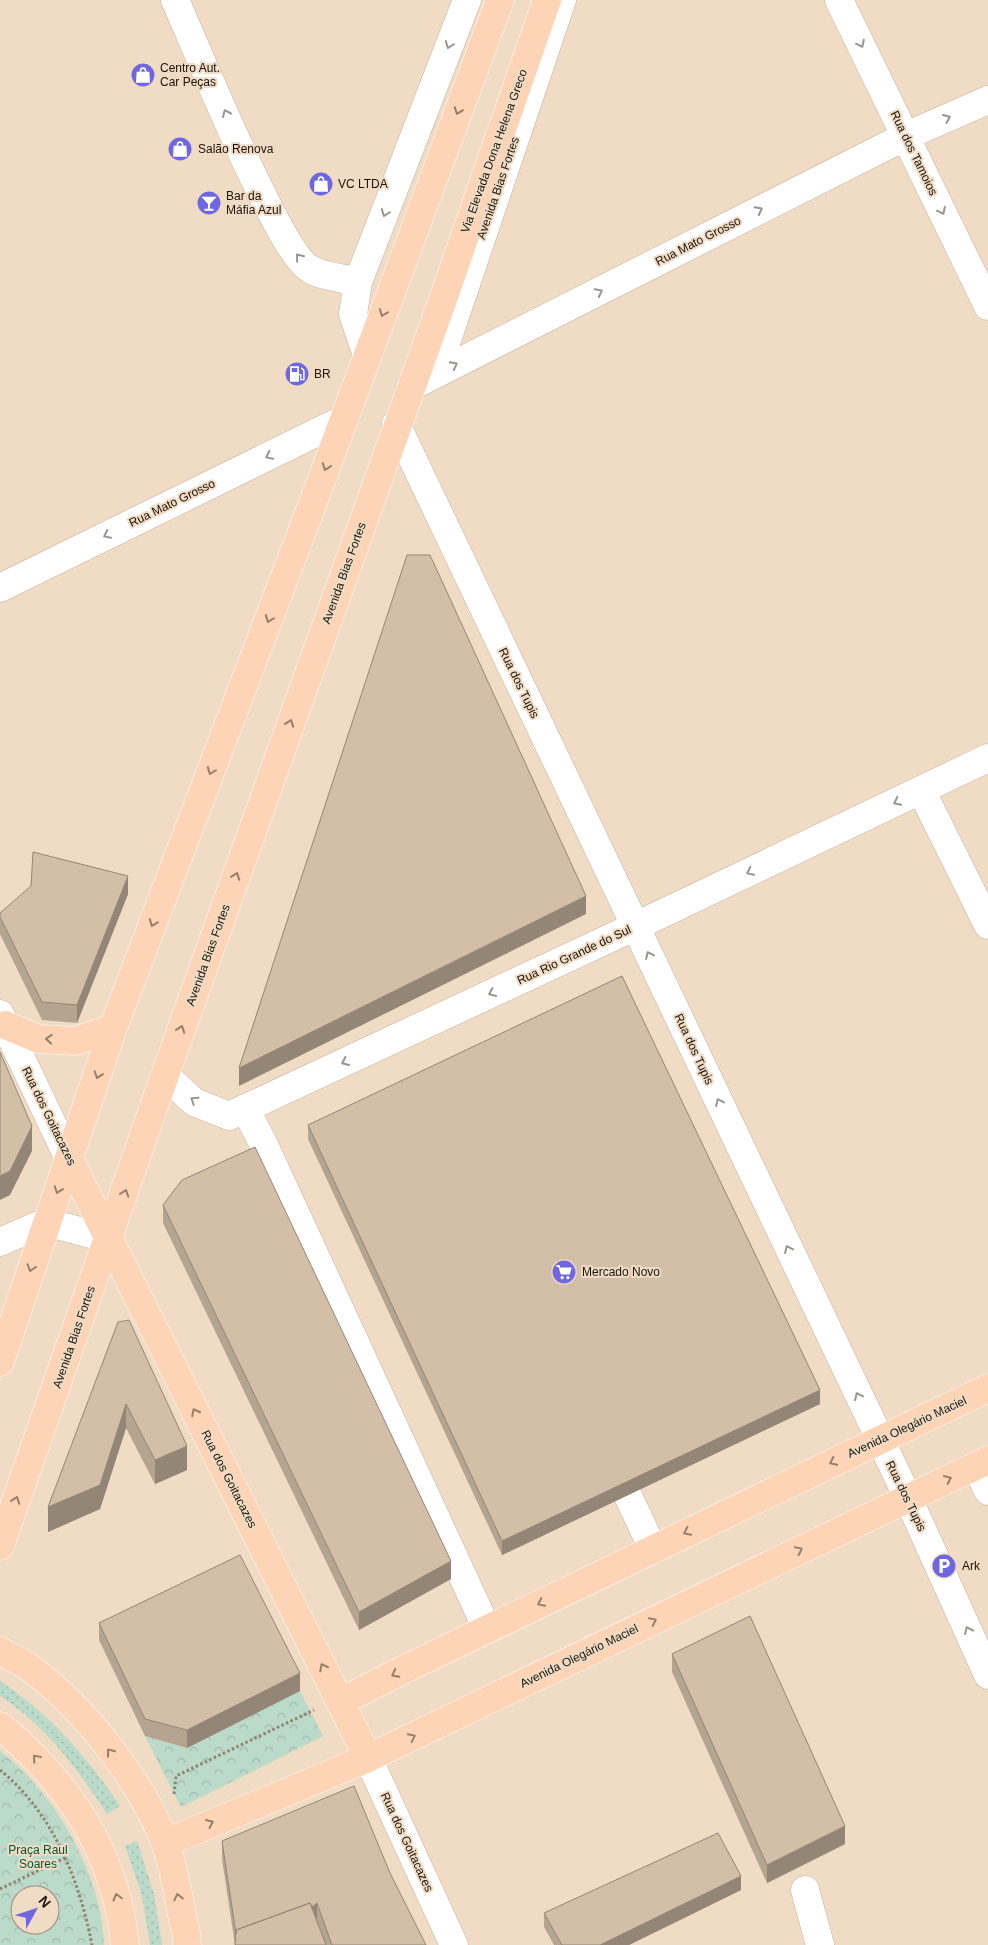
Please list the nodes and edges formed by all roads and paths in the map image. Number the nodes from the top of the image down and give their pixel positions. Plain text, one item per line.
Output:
1 (176, 0) edge
2 (467, 0) edge
3 (500, 0) edge
4 (547, 0) edge
5 (562, 0) edge
6 (839, 0) edge
7 (988, 100) edge
8 (906, 136) junction
9 (358, 282) junction
10 (442, 302) joint
11 (988, 306) edge
12 (367, 355) junction
13 (415, 376) junction
14 (344, 419) junction
15 (396, 424) junction
16 (0, 588) edge
17 (988, 758) edge
18 (921, 790) junction
19 (636, 926) junction
20 (988, 926) edge
21 (3, 1019) edge
22 (113, 1028) junction
23 (165, 1075) junction
24 (245, 1108) junction
25 (69, 1159) junction
26 (46, 1222) junction
27 (109, 1239) junction
28 (0, 1242) edge
29 (0, 1362) edge
30 (988, 1388) edge
31 (879, 1440) junction
32 (603, 1442) edge
33 (982, 1463) edge
34 (988, 1491) edge
35 (908, 1498) junction
36 (0, 1546) edge
37 (653, 1549) junction
38 (487, 1629) junction
39 (0, 1651) edge
40 (988, 1675) edge
41 (339, 1700) junction
42 (0, 1726) edge
43 (368, 1758) junction
44 (0, 1770) edge
45 (173, 1799) dead end
46 (165, 1842) junction
47 (73, 1854) dead end
48 (67, 1857) junction
49 (0, 1889) edge
50 (805, 1890) dead end
51 (92, 1945) edge
52 (125, 1945) edge
53 (187, 1945) edge
54 (454, 1945) edge
55 (820, 1945) edge

9 -> 1 street
2 -> 9 street
3 -> 12 main road
4 - 10 main road, Via Elevada Dona Helena Greco
5 - 13 street, Avenida Bias Fortes
6 -> 8 street, Rua dos Tamoios
8 -> 7 street, Rua Mato Grosso
8 -> 11 street, Rua dos Tamoios
13 -> 8 street, Rua Mato Grosso
9 - 12 street
10 - 13 main road, Avenida Bias Fortes
12 - 14 main road
13 - 15 main road, Avenida Bias Fortes
14 -> 16 street, Rua Mato Grosso
14 -> 22 main road
15 - 19 street, Rua dos Tupis
23 -> 15 main road, Avenida Bias Fortes
17 - 18 street, Rua Rio Grande do Sul
18 -> 19 street, Rua Rio Grande do Sul
18 - 20 street
19 -> 24 street, Rua Rio Grande do Sul
31 -> 19 street, Rua dos Tupis
22 -> 21 main road
21 - 25 street, Rua dos Goitacazes
22 -> 25 main road
24 -> 23 street, Rua Rio Grande do Sul
27 -> 23 main road, Avenida Bias Fortes
24 - 38 street
25 -> 26 main road
25 - 27 main road, Rua dos Goitacazes
26 - 27 street
26 - 28 street
26 -> 29 main road
36 -> 27 main road, Avenida Bias Fortes
41 -> 27 main road, Rua dos Goitacazes
30 - 31 main road, Avenida Olegário Maciel
31 - 35 street, Rua dos Tupis
31 -> 37 main road, Avenida Olegário Maciel
32 - 37 street
33 - 34 street
35 -> 33 main road, Avenida Olegário Maciel
40 -> 35 street, Rua dos Tupis
43 -> 35 main road, Avenida Olegário Maciel
37 -> 38 main road, Avenida Olegário Maciel
38 -> 41 main road, Avenida Olegário Maciel
46 -> 39 main road
41 - 43 main road, Rua dos Goitacazes
41 - 45 path
52 -> 42 main road
46 -> 43 main road, Avenida Olegário Maciel
43 - 54 street, Rua dos Goitacazes
44 - 48 path
53 -> 46 main road
47 - 48 path
48 - 49 path
48 - 51 path
50 - 55 street

